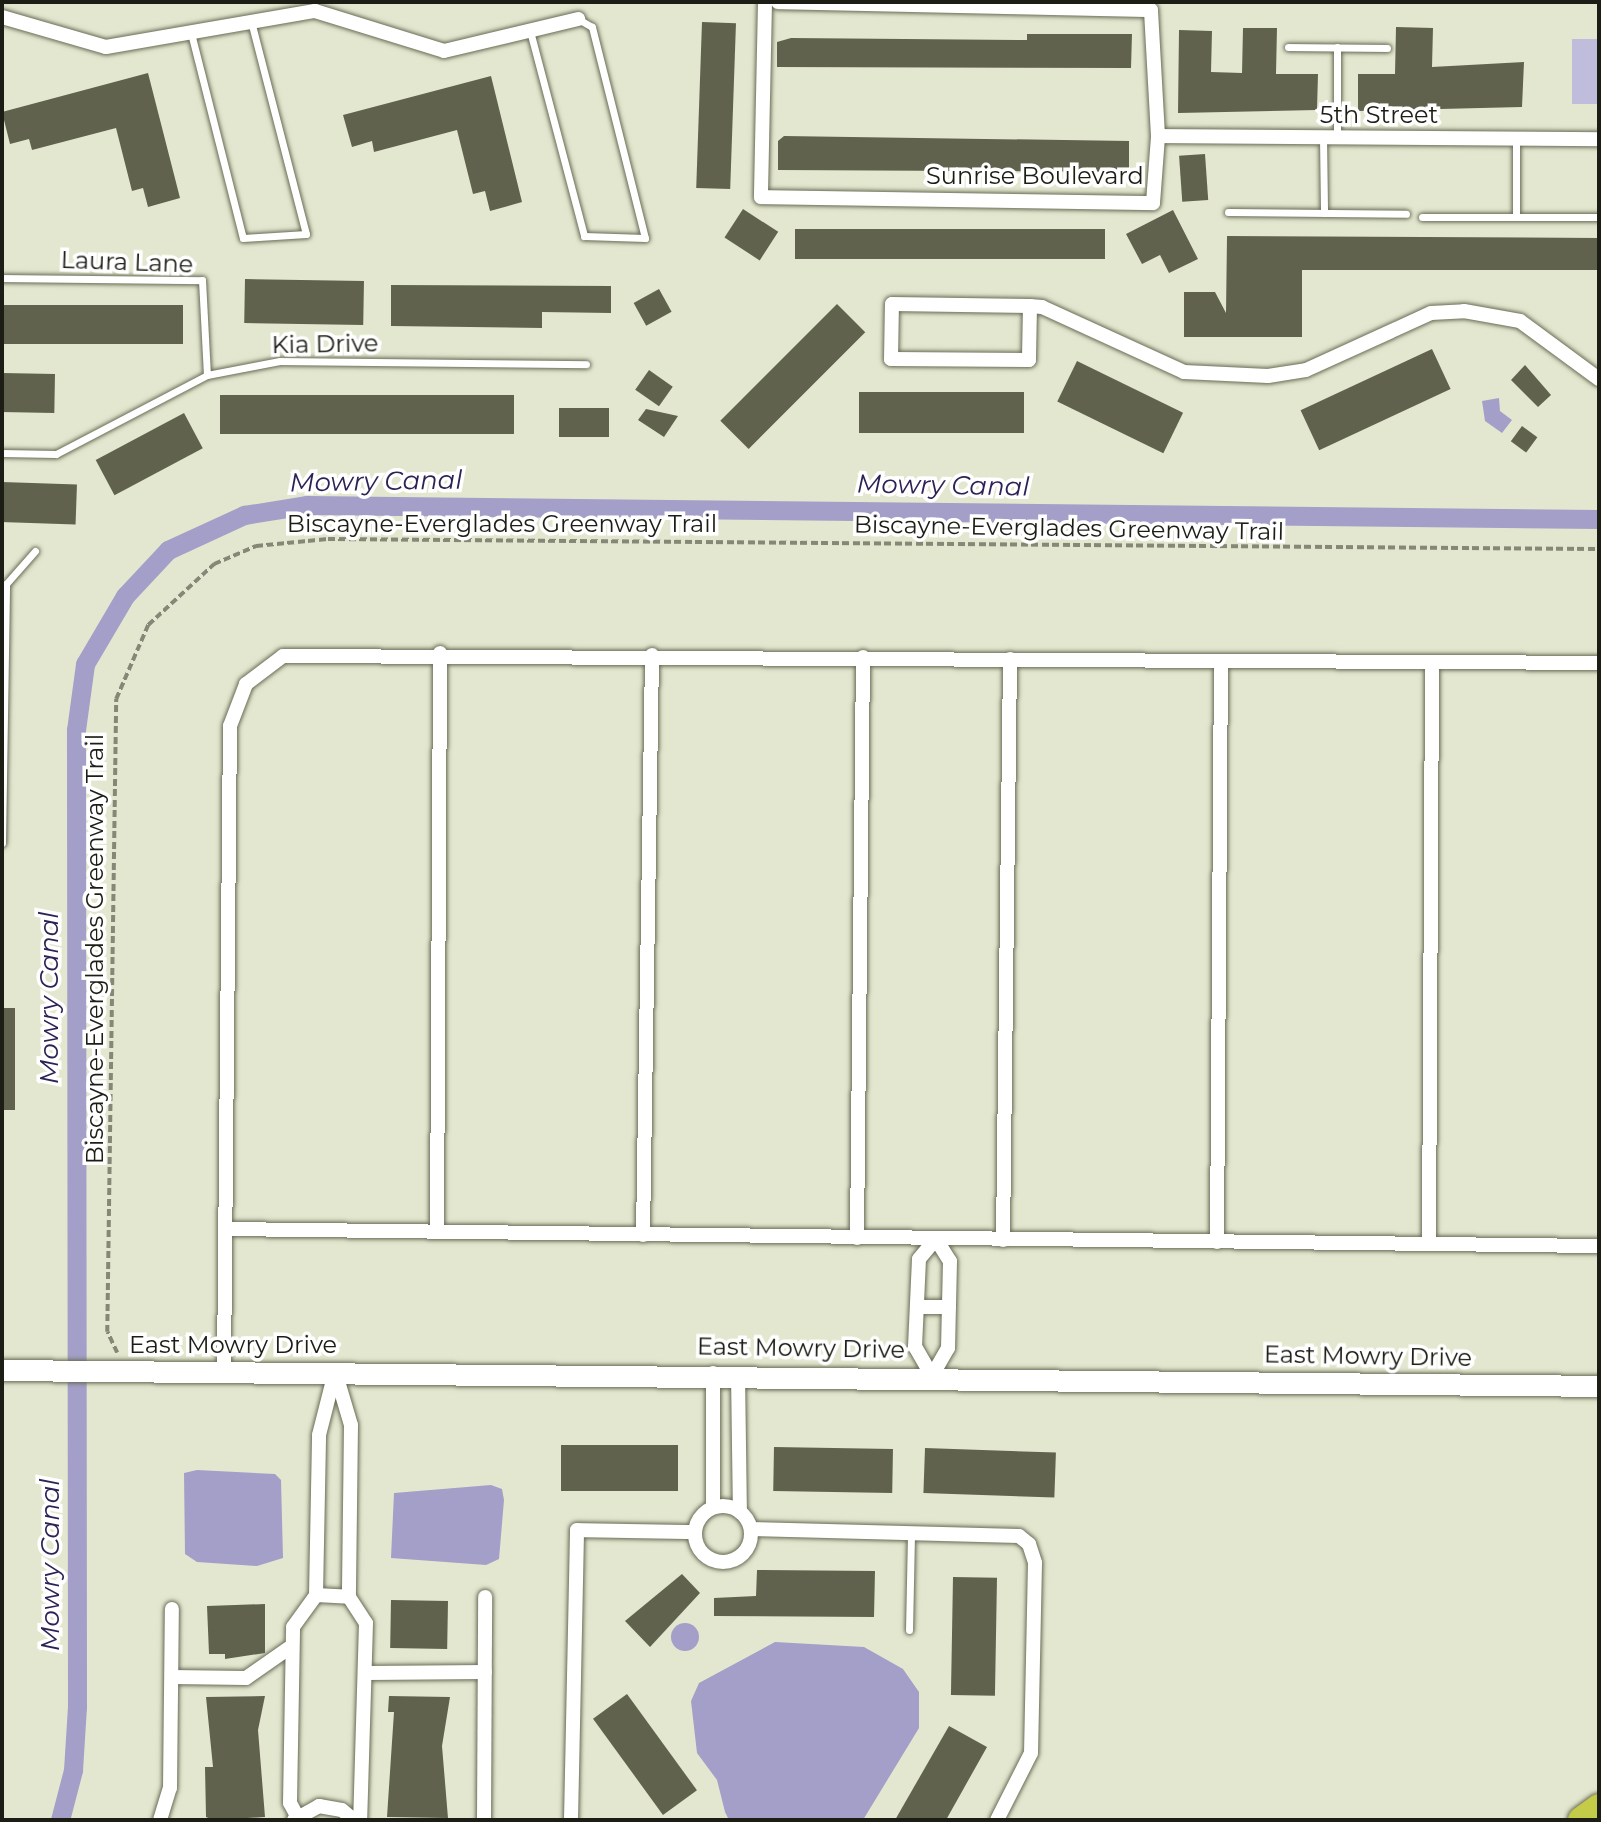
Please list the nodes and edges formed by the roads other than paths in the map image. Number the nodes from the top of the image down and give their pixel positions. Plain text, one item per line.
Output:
1 (765, 2) edge
2 (778, 2) edge
3 (2, 17) edge
4 (578, 19) joint
5 (251, 22) junction
6 (530, 31) junction
7 (191, 33) junction
8 (1288, 47) dead end
9 (1337, 47) junction
10 (1387, 48) dead end
11 (1158, 136) junction
12 (1330, 137) junction
13 (1516, 139) junction
14 (1599, 139) edge
15 (1228, 212) dead end
16 (1324, 213) junction
17 (1406, 214) dead end
18 (1422, 217) dead end
19 (1516, 217) junction
20 (1599, 217) edge
21 (2, 278) edge
22 (1030, 306) junction
23 (586, 365) dead end
24 (206, 375) junction
25 (1598, 377) edge
26 (2, 453) edge
27 (35, 551) dead end
28 (440, 653) junction
29 (652, 655) junction
30 (863, 657) junction
31 (1010, 659) junction
32 (1221, 661) junction
33 (1599, 663) edge
34 (1432, 664) junction
35 (2, 844) edge
36 (225, 1229) junction
37 (437, 1232) junction
38 (643, 1235) junction
39 (857, 1238) junction
40 (936, 1239) junction
41 (1003, 1240) junction
42 (1217, 1242) junction
43 (1429, 1244) junction
44 (1599, 1246) edge
45 (917, 1307) junction
46 (949, 1307) junction
47 (2, 1370) edge
48 (224, 1371) junction
49 (335, 1371) junction
50 (713, 1373) junction
51 (738, 1374) junction
52 (932, 1376) junction
53 (1599, 1386) edge
54 (713, 1507) junction
55 (740, 1511) junction
56 (751, 1529) junction
57 (694, 1532) junction
58 (911, 1534) junction
59 (316, 1595) junction
60 (349, 1597) junction
61 (485, 1597) dead end
62 (173, 1609) dead end
63 (909, 1630) dead end
64 (289, 1648) junction
65 (485, 1672) junction
66 (368, 1673) junction
67 (172, 1676) junction
68 (1599, 1807) edge
69 (296, 1818) edge
70 (160, 1820) edge
71 (354, 1820) edge
72 (360, 1820) edge
73 (484, 1820) edge
74 (571, 1820) edge
75 (997, 1820) edge
76 (1581, 1820) edge

1 - 11 street, Sunrise Boulevard
2 - 11 street, Sunrise Boulevard
3 - 7 street
4 - 6 street
4 - 6 lane
5 - 6 street
5 - 7 street
5 - 7 lane
8 - 9 lane
9 - 10 lane
9 - 12 lane
11 - 12 street, 5th Street
12 - 13 street, 5th Street
12 - 16 lane
13 - 14 street, 5th Street
13 - 19 lane
15 - 16 lane
16 - 17 lane
18 - 19 lane
19 - 20 lane
21 - 24 lane, Laura Lane
22 - 22 street
22 - 25 street
23 - 24 lane, Kia Drive
24 - 26 lane, Kia Drive
27 - 35 lane
28 - 29 street
28 - 36 street
28 - 37 street
29 - 30 street
29 - 38 street
30 - 31 street
30 - 39 street
31 - 32 street
31 - 41 street
32 - 34 street
32 - 42 street
33 - 34 street
34 - 43 street
36 - 37 street
36 - 48 street
37 - 38 street
38 - 39 street
39 - 40 street
40 - 41 street
40 - 45 street
40 - 46 street
41 - 42 street
42 - 43 street
43 - 44 street
45 - 46 street
45 - 52 street
46 - 52 street
47 - 48 street, East Mowry Drive
48 - 49 street, East Mowry Drive
49 - 50 street, East Mowry Drive
49 - 59 street
49 - 60 street
50 - 51 street, East Mowry Drive
50 - 54 street
51 - 52 street, East Mowry Drive
51 - 55 street
52 - 53 street, East Mowry Drive
54 - 55 street
54 - 57 street
55 - 56 street
56 - 57 street
56 - 58 street
57 - 74 street
58 - 63 lane
58 - 75 street
59 - 60 street
59 - 64 street
60 - 66 street
61 - 65 street
62 - 67 street
64 - 67 street
64 - 69 street
65 - 66 street
65 - 73 street
66 - 72 street
67 - 70 street
68 - 76 highway
69 - 71 street

